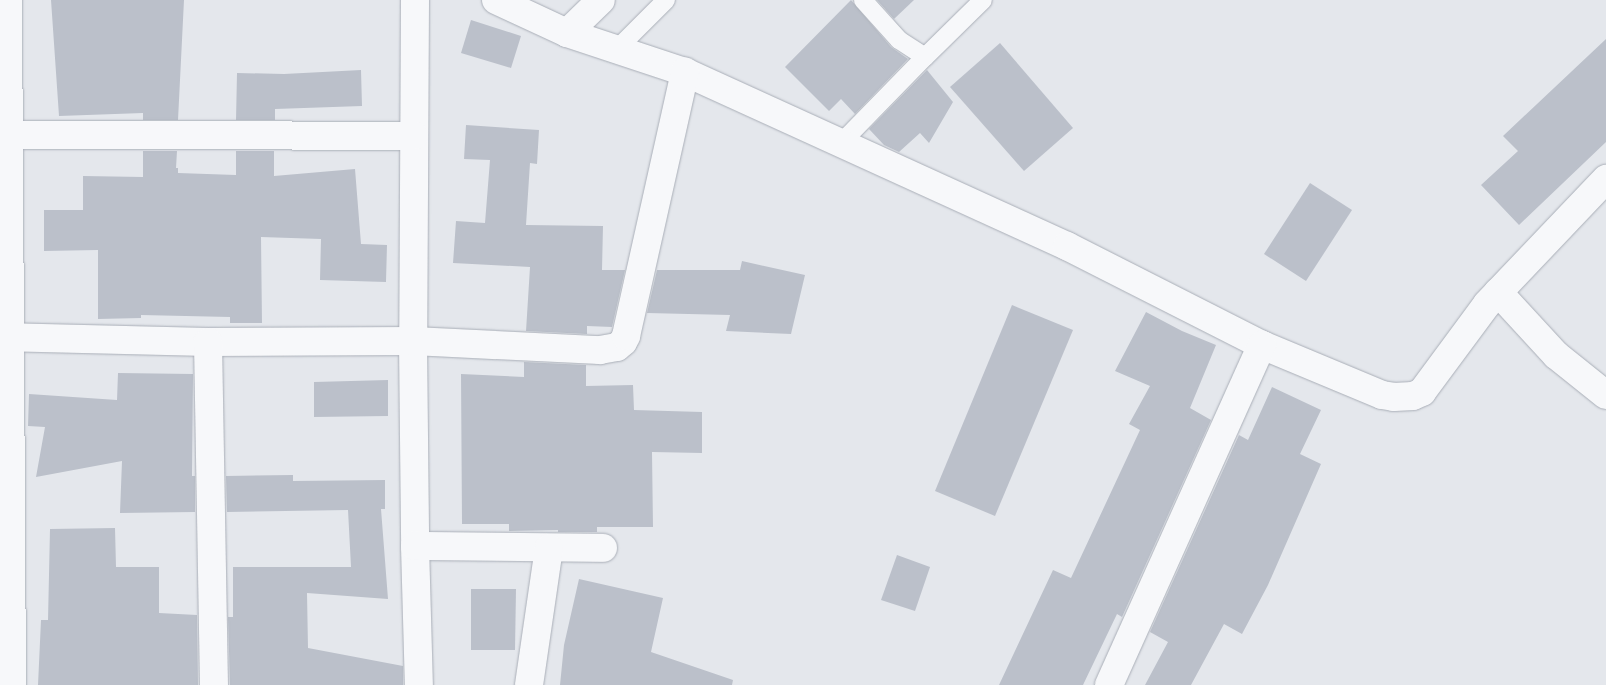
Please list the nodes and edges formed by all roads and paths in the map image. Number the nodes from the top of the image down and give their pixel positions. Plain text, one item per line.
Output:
1 (8, 0) edge
2 (415, 0) edge
3 (496, 0) edge
4 (601, 0) edge
5 (666, 0) edge
6 (863, 0) edge
7 (984, 0) edge
8 (567, 33) junction
9 (615, 50) junction
10 (925, 56) junction
11 (685, 72) junction
12 (4, 136) edge
13 (414, 136) junction
14 (842, 142) junction
15 (1606, 179) edge
16 (1498, 292) junction
17 (5, 337) edge
18 (413, 341) junction
19 (208, 342) junction
20 (1262, 345) junction
21 (1606, 395) edge
22 (415, 546) junction
23 (550, 548) junction
24 (603, 548) dead end
25 (12, 685) edge
26 (214, 685) edge
27 (419, 685) edge
28 (529, 685) edge
29 (1109, 685) edge

1 - 12 street
2 - 13 street
3 - 8 street
4 - 8 street
5 - 9 lane
6 - 10 lane
7 - 10 lane
8 - 9 street
9 - 11 street
10 - 14 lane
11 - 14 street
11 - 18 street
12 - 13 street
12 - 17 street
13 - 18 street
14 - 20 street
15 - 16 street
16 - 20 street
16 - 21 street
17 - 19 street
17 - 25 street
18 - 19 street
18 - 22 street
19 - 26 street
20 - 29 street
22 - 23 street
22 - 27 street
23 - 24 street
23 - 28 street

